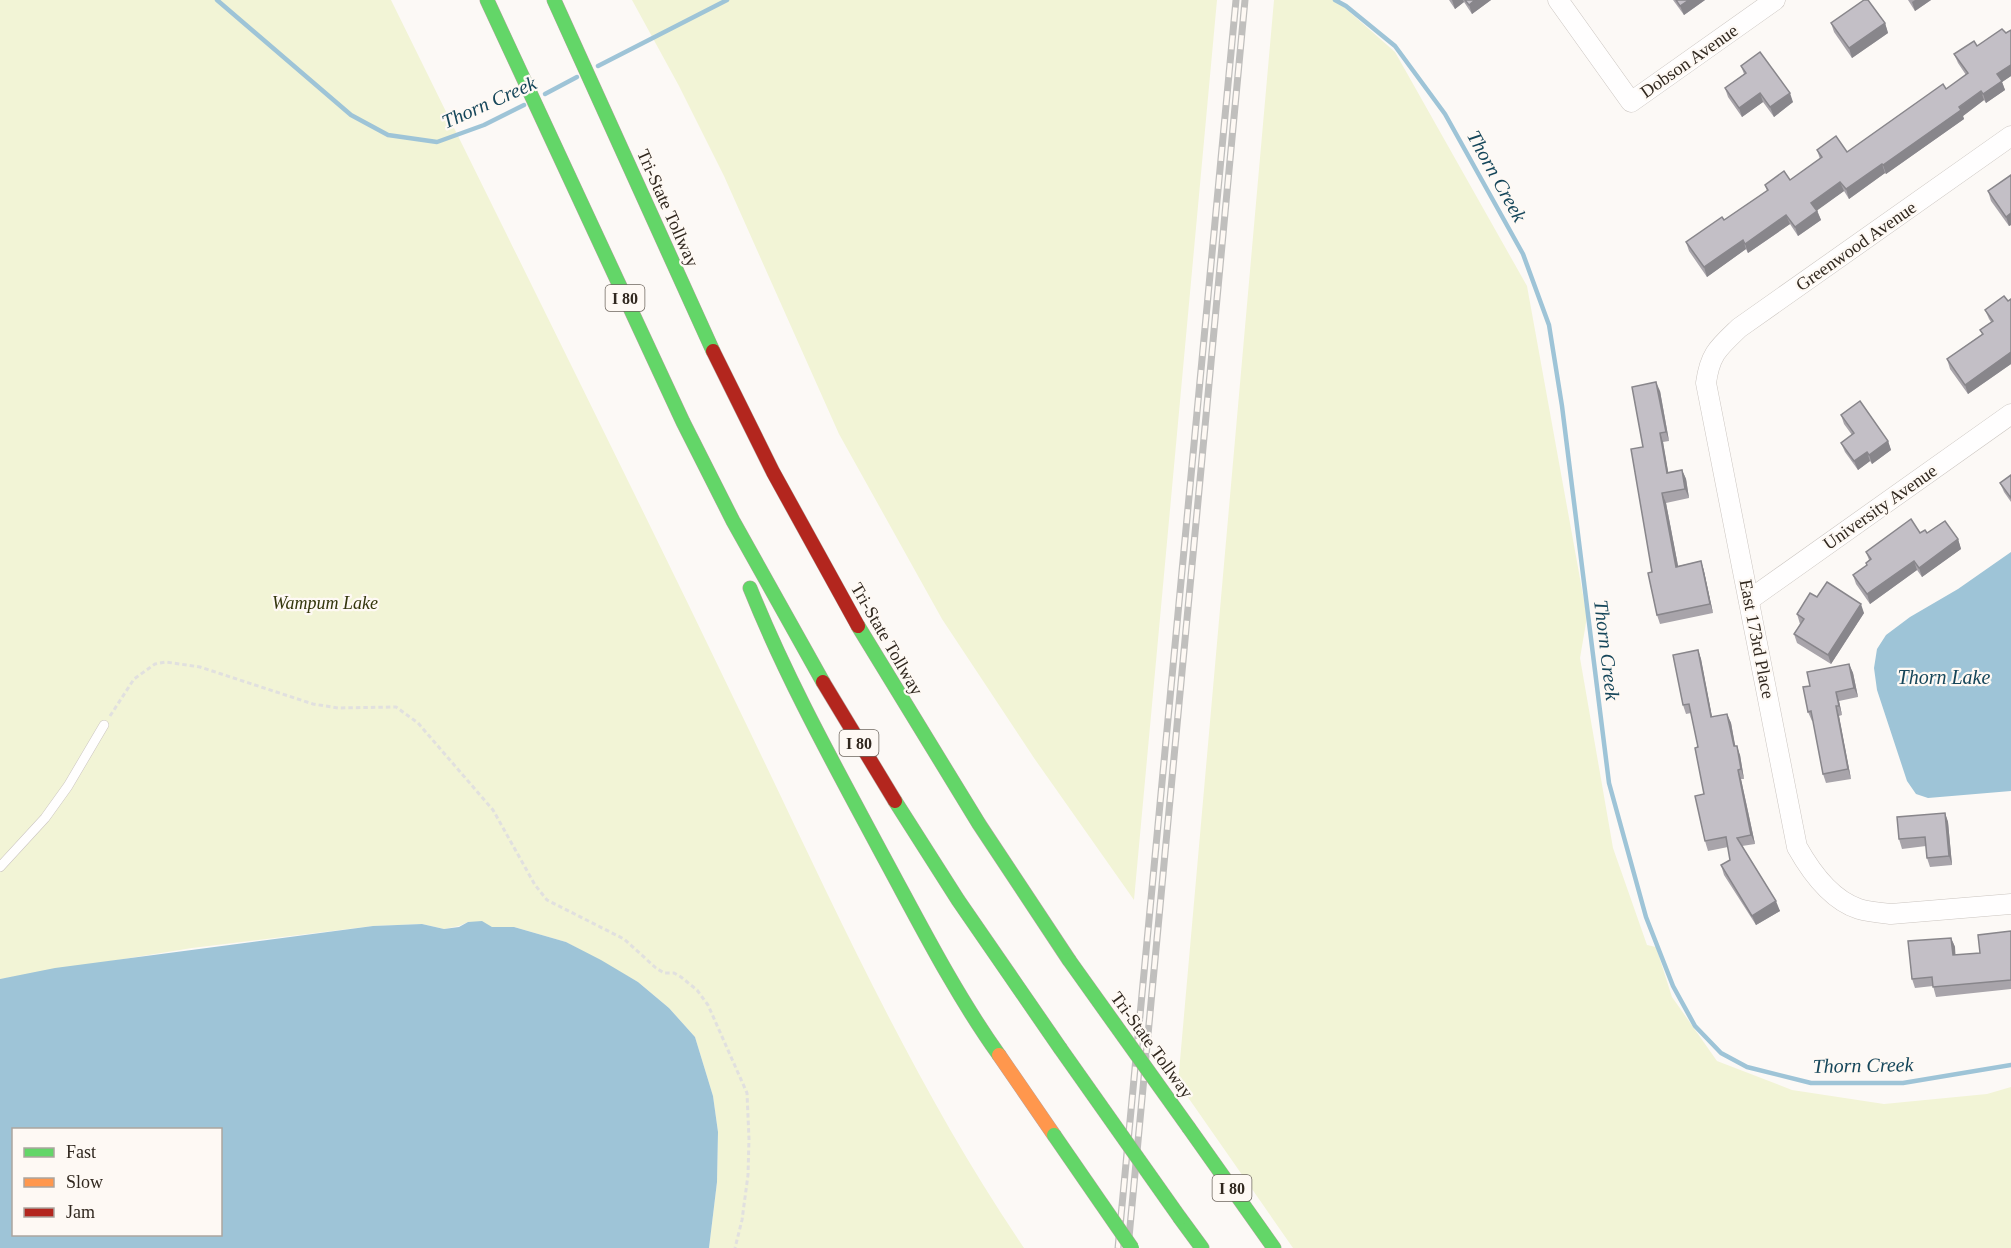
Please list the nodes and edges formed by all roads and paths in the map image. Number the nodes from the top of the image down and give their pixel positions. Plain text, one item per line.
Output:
1 (554, 0) edge
2 (1558, 0) edge
3 (1775, 0) edge
4 (490, 6) edge
5 (2011, 136) edge
6 (710, 311) dead end
7 (1709, 364) joint
8 (735, 397) junction
9 (2011, 414) edge
10 (683, 422) junction
11 (1749, 600) junction
12 (105, 725) joint
13 (0, 867) edge
14 (2011, 904) edge
15 (735, 1248) edge
16 (1132, 1248) edge
17 (1202, 1248) edge
18 (1274, 1248) edge

1 - 8 highway, Tri-State Tollway / I 80
2 - 3 street, Dobson Avenue
4 - 10 highway, I 80
5 - 7 street, Greenwood Avenue
6 - 8 highway
7 - 11 street, East 173rd Place
8 - 18 highway, Tri-State Tollway / I 80, bridge
9 - 11 street, University Avenue
10 - 16 highway, bridge
10 - 17 highway, I 80, bridge
11 - 14 street, East 173rd Place
12 - 13 lane
12 - 15 path

